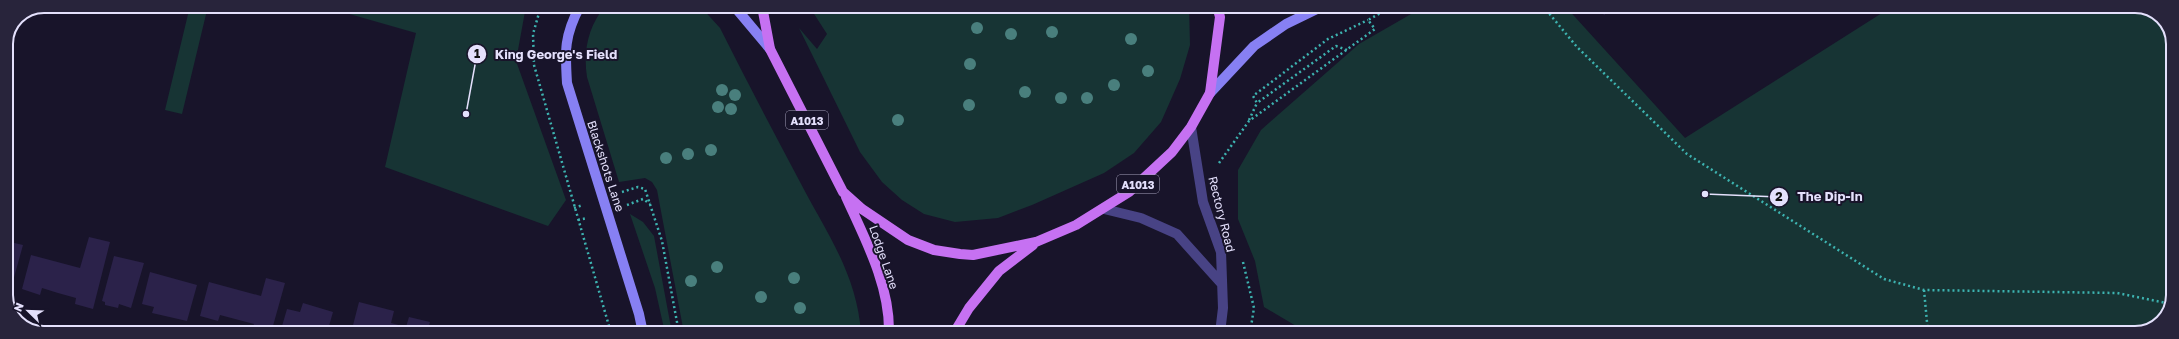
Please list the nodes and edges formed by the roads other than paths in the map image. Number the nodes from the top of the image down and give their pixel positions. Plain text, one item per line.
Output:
1 (576, 13) edge
2 (740, 13) edge
3 (763, 13) edge
4 (1219, 13) edge
5 (1309, 13) edge
6 (770, 49) junction
7 (1210, 93) junction
8 (1191, 127) junction
9 (843, 192) junction
10 (1104, 209) junction
11 (1036, 242) junction
12 (1221, 283) junction
13 (642, 326) edge
14 (890, 326) edge
15 (958, 326) edge
16 (1221, 326) edge

1 - 13 street, Blackshots Lane
2 - 6 street
3 - 6 main road, A1013
4 - 7 main road, A1013
5 - 7 street
6 - 9 main road, A1013
7 - 8 main road, A1013
8 - 10 main road, A1013
8 - 12 street, Rectory Road
9 - 11 main road, A1013
9 - 14 main road, Lodge Lane / A1013
10 - 11 main road, A1013
10 - 12 street
11 - 15 main road, A1013
12 - 16 street, Rectory Road

